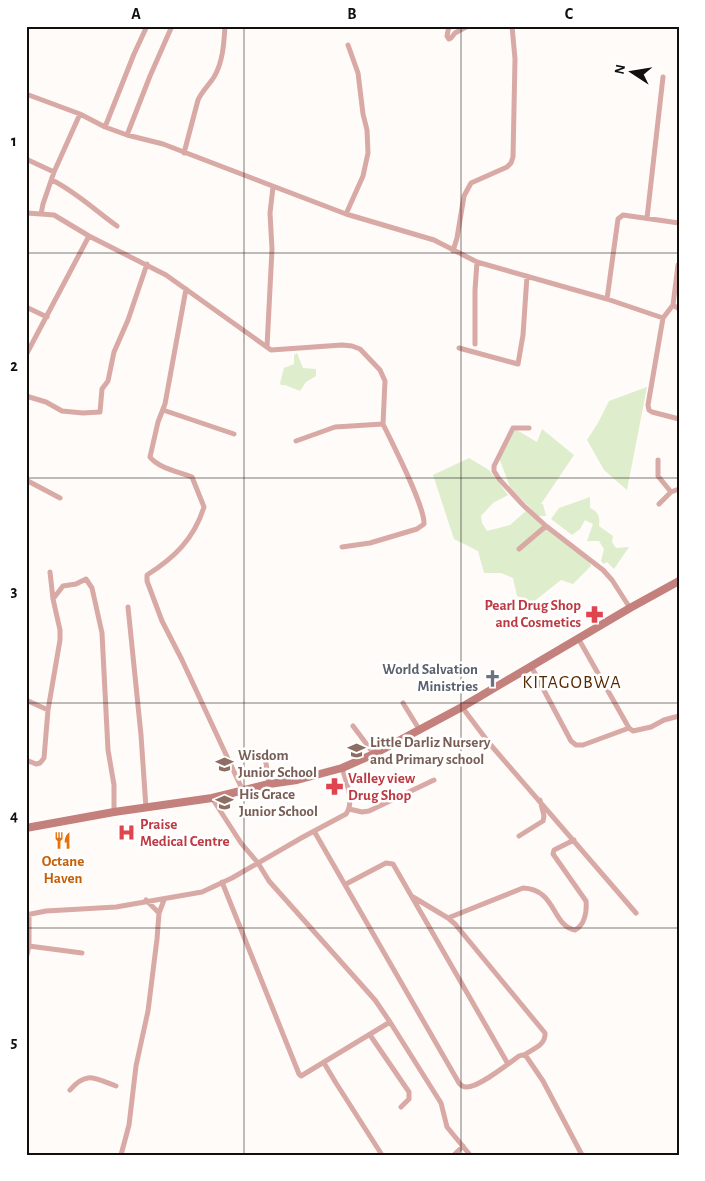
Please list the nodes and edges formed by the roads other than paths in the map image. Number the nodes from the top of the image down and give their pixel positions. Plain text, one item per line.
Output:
1 (147, 26) edge
2 (172, 26) edge
3 (225, 26) edge
4 (449, 26) edge
5 (468, 26) edge
6 (512, 26) edge
7 (348, 45) dead end
8 (663, 77) dead end
9 (26, 94) edge
10 (80, 114) junction
11 (105, 127) junction
12 (128, 135) junction
13 (184, 153) junction
14 (26, 158) edge
15 (54, 172) junction
16 (52, 180) junction
17 (273, 187) junction
18 (26, 213) edge
19 (41, 214) junction
20 (346, 214) junction
21 (646, 218) junction
22 (679, 223) edge
23 (117, 226) dead end
24 (89, 236) junction
25 (453, 251) junction
26 (477, 262) junction
27 (147, 264) junction
28 (678, 265) edge
29 (528, 276) junction
30 (186, 289) junction
31 (607, 299) junction
32 (673, 305) junction
33 (26, 307) edge
34 (679, 309) edge
35 (47, 316) junction
36 (663, 318) junction
37 (475, 344) dead end
38 (267, 347) junction
39 (460, 348) dead end
40 (26, 356) edge
41 (26, 396) edge
42 (163, 410) junction
43 (679, 419) edge
44 (383, 424) junction
45 (529, 428) dead end
46 (234, 434) dead end
47 (296, 441) dead end
48 (658, 460) dead end
49 (26, 480) edge
50 (679, 489) edge
51 (671, 492) junction
52 (60, 498) dead end
53 (659, 504) dead end
54 (546, 526) junction
55 (342, 547) dead end
56 (520, 549) dead end
57 (50, 572) dead end
58 (679, 581) edge
59 (53, 599) junction
60 (128, 608) dead end
61 (630, 608) junction
62 (578, 638) junction
63 (531, 666) junction
64 (26, 700) edge
65 (403, 703) dead end
66 (462, 707) junction
67 (48, 710) junction
68 (679, 716) edge
69 (353, 726) dead end
70 (629, 728) junction
71 (419, 729) junction
72 (374, 754) junction
73 (264, 756) dead end
74 (26, 760) edge
75 (342, 768) junction
76 (434, 780) dead end
77 (269, 784) junction
78 (243, 792) junction
79 (212, 798) junction
80 (540, 800) junction
81 (146, 808) junction
82 (349, 809) junction
83 (114, 812) junction
84 (26, 828) edge
85 (314, 831) junction
86 (519, 836) dead end
87 (574, 840) junction
88 (258, 863) junction
89 (222, 882) junction
90 (346, 884) junction
91 (413, 897) junction
92 (146, 900) junction
93 (164, 900) junction
94 (636, 912) dead end
95 (159, 914) junction
96 (28, 915) edge
97 (448, 918) junction
98 (29, 946) junction
99 (82, 953) dead end
100 (26, 959) edge
101 (390, 1022) junction
102 (370, 1036) junction
103 (524, 1055) junction
104 (324, 1063) junction
105 (508, 1064) junction
106 (116, 1086) dead end
107 (70, 1090) dead end
108 (401, 1107) dead end
109 (463, 1146) junction
110 (121, 1155) edge
111 (382, 1155) edge
112 (454, 1155) edge
113 (470, 1155) edge
114 (582, 1155) edge

1 - 11 street
2 - 12 street
3 - 13 street
4 - 5 street
6 - 25 street
7 - 20 street
8 - 21 street
9 - 10 street
10 - 11 street
10 - 15 street
11 - 12 street
12 - 13 street
13 - 17 street
14 - 15 street
15 - 16 street
16 - 19 street
16 - 23 street
17 - 20 street
17 - 38 street
18 - 19 street
19 - 24 street
20 - 25 street
21 - 22 street
21 - 31 street
24 - 27 street
24 - 35 street
25 - 26 street
26 - 29 street
26 - 37 street
27 - 30 street
27 - 41 street
28 - 32 street
29 - 31 street
29 - 39 street
30 - 38 street
30 - 42 street
31 - 36 street
32 - 34 street
32 - 36 street
33 - 35 street
35 - 40 street
36 - 43 street
38 - 44 street
42 - 46 street
42 - 78 street
44 - 47 street
44 - 55 street
45 - 54 street
48 - 51 street
49 - 52 street
50 - 51 street
51 - 53 street
54 - 56 street
54 - 61 street
57 - 59 street
58 - 61 street
59 - 67 street
59 - 83 street
60 - 81 street
61 - 62 street
62 - 63 street
62 - 70 street
63 - 66 street
63 - 70 street
64 - 67 street
65 - 71 street
66 - 71 street
66 - 80 street
67 - 74 street
68 - 70 street
69 - 72 street
71 - 72 street
72 - 75 street
73 - 77 street
75 - 77 street
75 - 82 street
76 - 82 street
77 - 78 street
78 - 79 street
79 - 81 street
79 - 88 street
80 - 86 street
80 - 87 street
81 - 83 street
82 - 85 street
83 - 84 street
85 - 88 street
85 - 90 street
87 - 94 street
87 - 97 street
88 - 89 street
88 - 101 street
89 - 93 street
89 - 104 street
90 - 91 street
90 - 105 street
91 - 97 street
91 - 105 street
92 - 93 street
92 - 95 street
92 - 96 street
93 - 95 street
95 - 110 street
96 - 98 street
97 - 103 street
98 - 99 street
98 - 100 street
101 - 102 street
101 - 109 street
102 - 104 street
102 - 108 street
103 - 105 street
103 - 114 street
104 - 111 street
106 - 107 street
109 - 112 street
109 - 113 street

